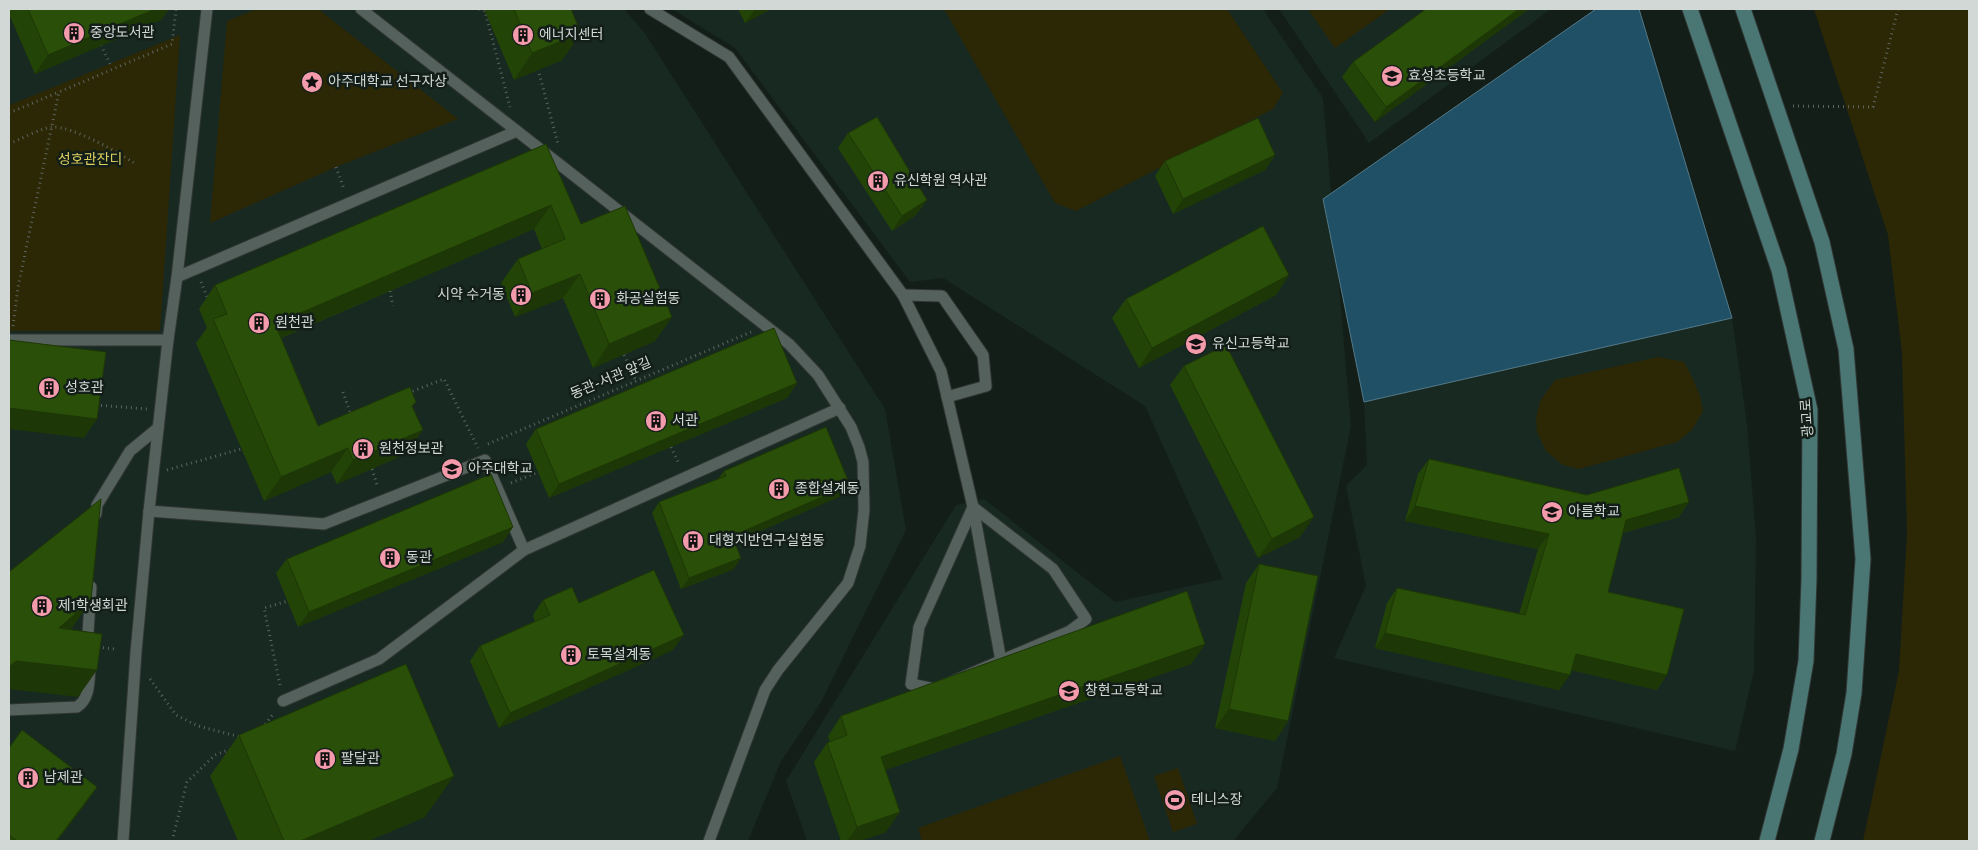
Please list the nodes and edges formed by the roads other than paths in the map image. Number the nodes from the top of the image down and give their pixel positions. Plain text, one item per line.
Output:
1 (361, 9) edge
2 (650, 9) edge
3 (1690, 9) edge
4 (1743, 9) edge
5 (209, 10) edge
6 (517, 131) junction
7 (177, 277) junction
8 (903, 295) junction
9 (10, 340) edge
10 (168, 340) junction
11 (947, 396) junction
12 (840, 408) junction
13 (158, 428) junction
14 (973, 507) junction
15 (149, 511) junction
16 (96, 525) edge
17 (524, 550) junction
18 (92, 574) edge
19 (1001, 661) junction
20 (283, 701) road end
21 (9, 710) edge
22 (123, 841) edge
23 (708, 841) edge
24 (1767, 841) edge
25 (1822, 841) edge

1 - 6 lane
2 - 8 lane
3 - 24 main road, 광교로
4 - 25 main road
5 - 7 lane
6 - 7 lane
6 - 12 lane
7 - 10 lane
8 - 11 lane
8 - 11 lane
9 - 10 lane
10 - 13 lane
11 - 14 lane
12 - 17 lane
12 - 23 lane
13 - 15 lane
13 - 16 lane
14 - 19 lane
14 - 19 lane
14 - 19 lane
15 - 17 lane
15 - 22 lane
17 - 20 lane
18 - 21 lane

